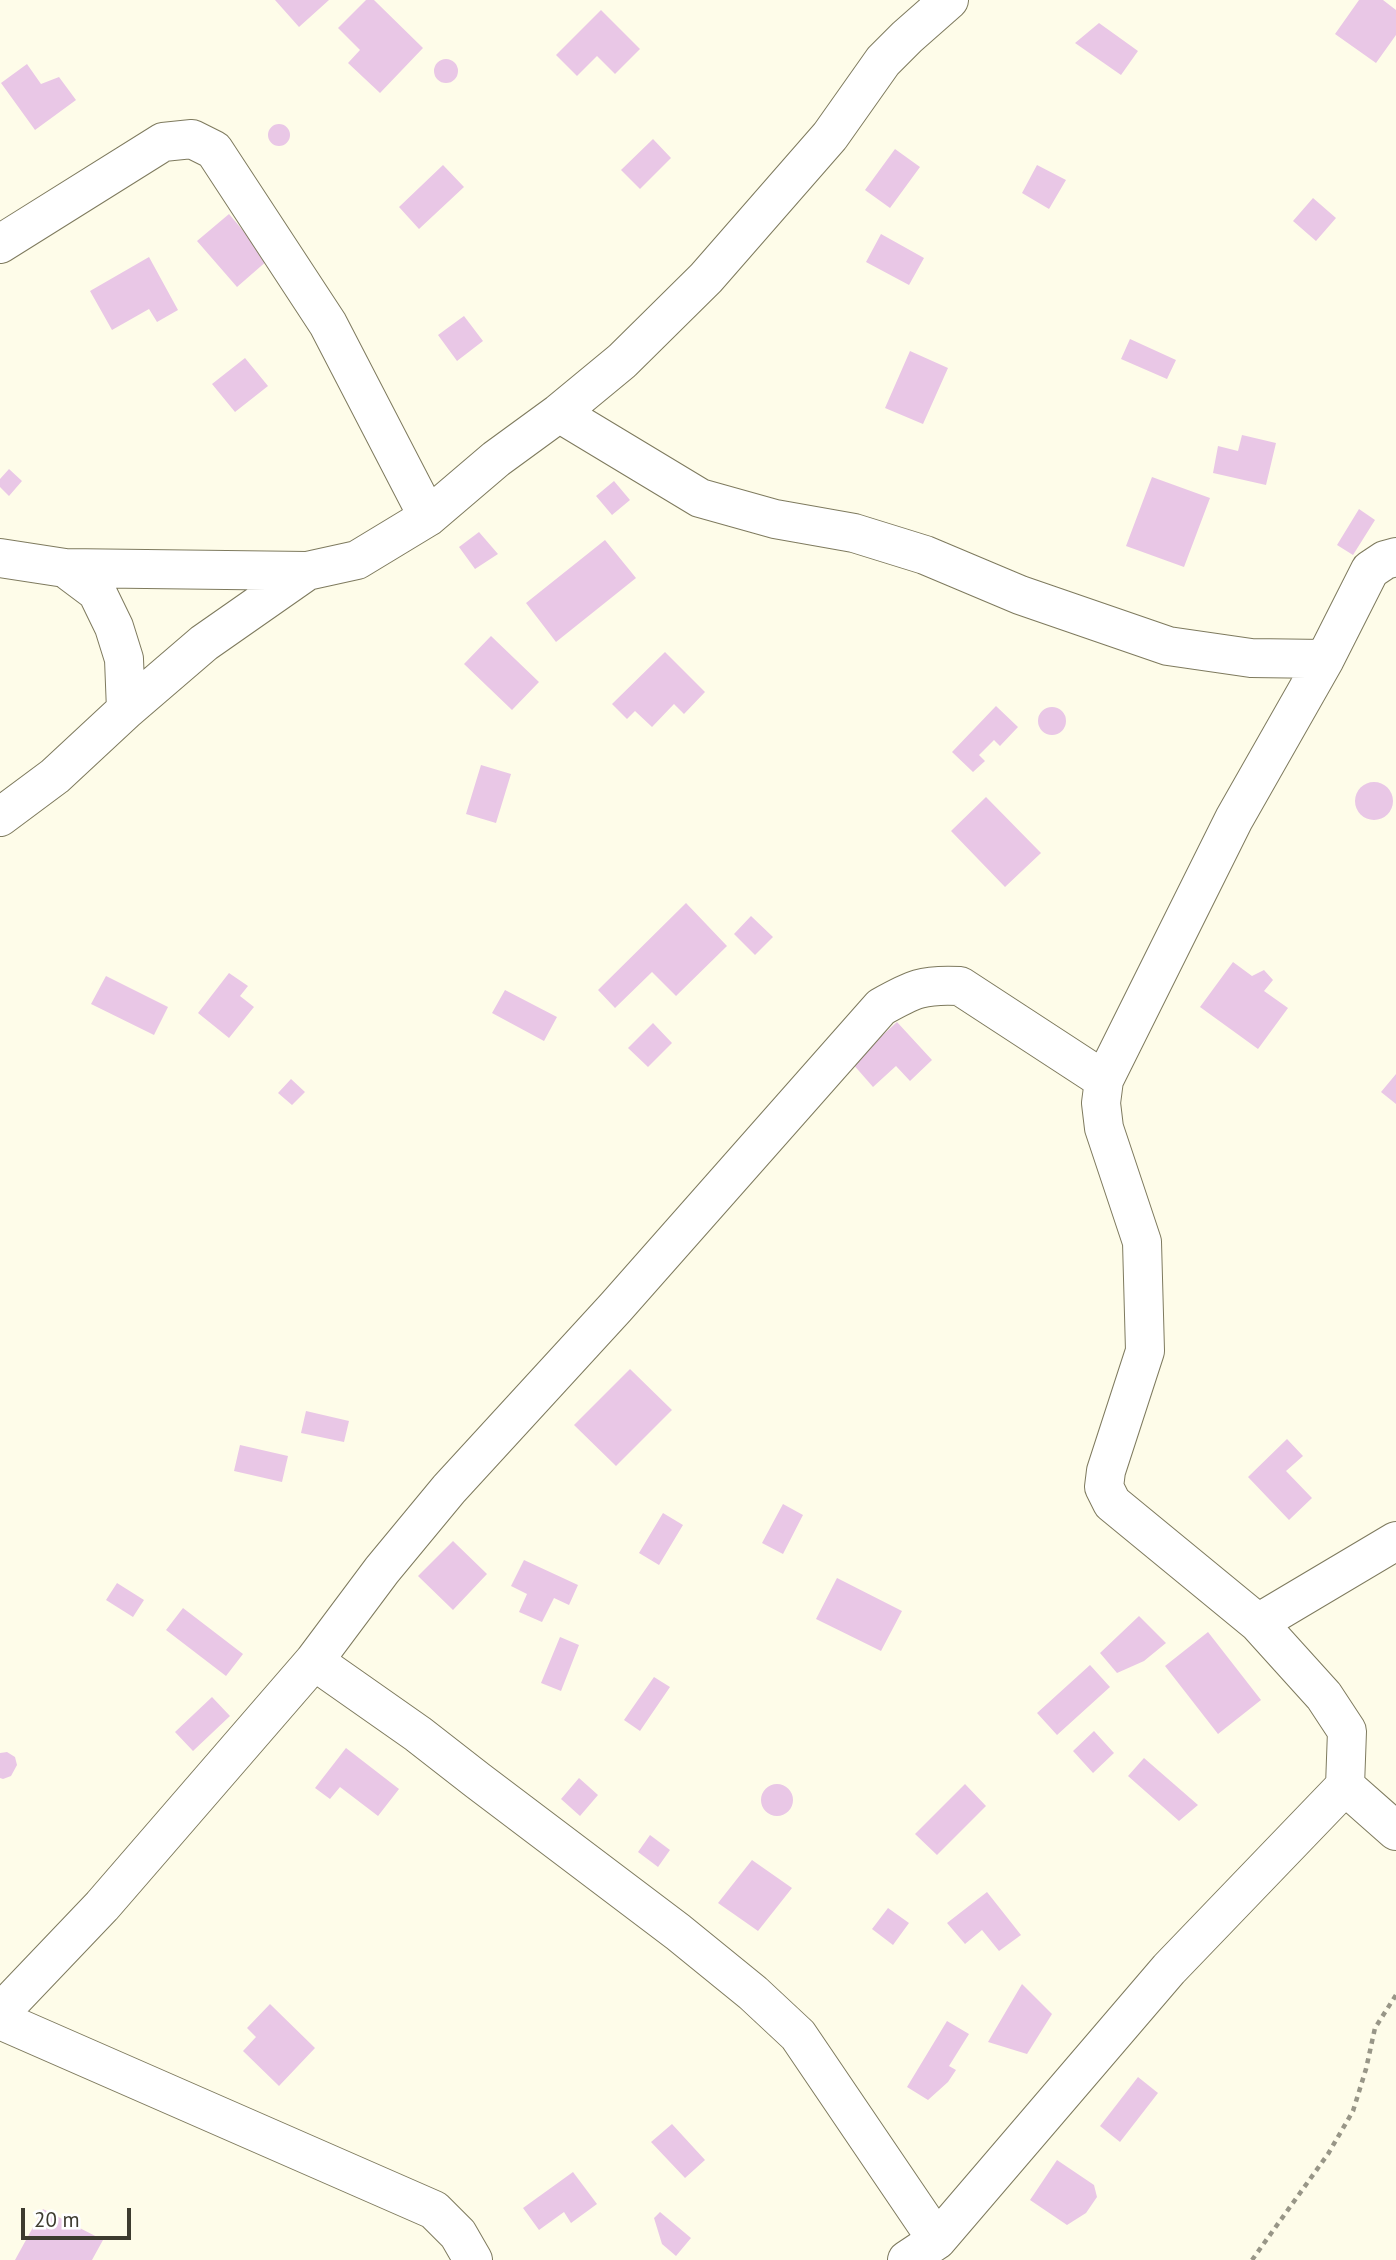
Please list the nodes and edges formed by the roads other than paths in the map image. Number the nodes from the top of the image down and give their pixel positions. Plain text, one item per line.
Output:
1 (949, 0) edge
2 (0, 244) edge
3 (559, 413) junction
4 (428, 517) junction
5 (1396, 557) edge
6 (0, 558) edge
7 (65, 568) junction
8 (307, 571) junction
9 (1325, 659) junction
10 (126, 710) junction
11 (0, 817) edge
12 (1104, 1080) junction
13 (1396, 1541) edge
14 (1258, 1623) junction
15 (314, 1661) junction
16 (1345, 1786) junction
17 (1396, 1831) edge
18 (0, 2012) edge
19 (0, 2020) edge
20 (922, 2250) edge
21 (473, 2260) edge

1 - 3 street
2 - 4 street
3 - 4 street
3 - 9 street
4 - 8 street
5 - 9 street
6 - 7 street
7 - 8 street
7 - 10 street
8 - 10 street
9 - 12 street
10 - 11 street
12 - 14 street
12 - 15 street
13 - 14 street
14 - 16 street
15 - 18 street
15 - 20 street
16 - 17 street
16 - 20 street
19 - 21 street

